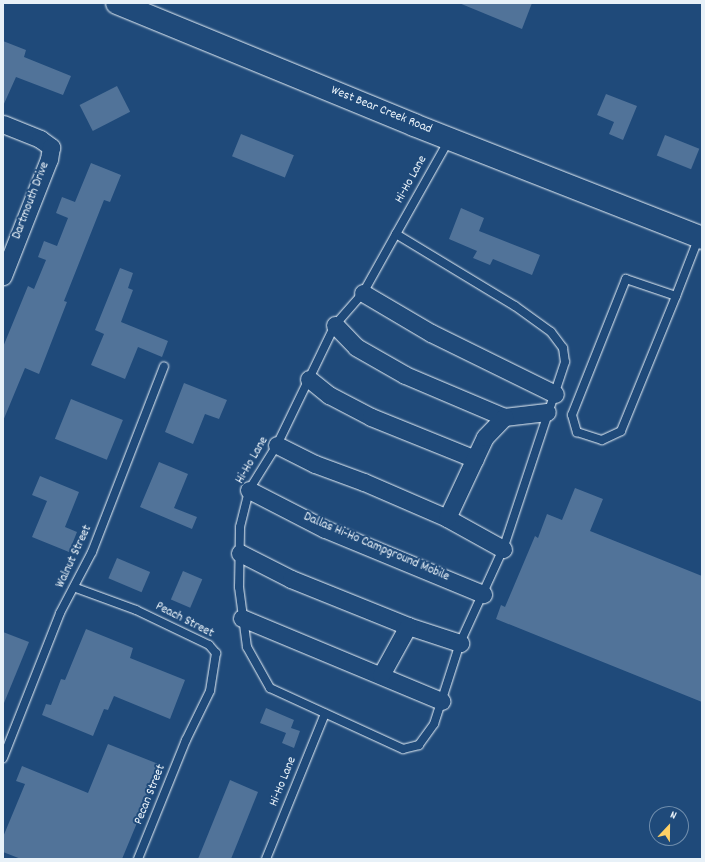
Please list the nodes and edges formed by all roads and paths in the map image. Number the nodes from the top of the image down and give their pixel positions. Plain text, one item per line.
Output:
1 (117, 3) edge
2 (3, 124) edge
3 (449, 139) junction
4 (396, 234) junction
5 (700, 246) edge
6 (3, 276) edge
7 (363, 293) junction
8 (676, 296) junction
9 (335, 325) junction
10 (164, 366) dead end
11 (309, 379) junction
12 (555, 394) junction
13 (547, 412) junction
14 (504, 417) junction
15 (277, 445) junction
16 (475, 459) junction
17 (249, 490) junction
18 (447, 518) junction
19 (503, 549) junction
20 (240, 553) junction
21 (76, 588) junction
22 (483, 594) junction
23 (242, 618) junction
24 (408, 626) junction
25 (460, 643) junction
26 (381, 675) junction
27 (441, 701) junction
28 (325, 714) junction
29 (186, 740) joint
30 (3, 758) edge
31 (138, 859) edge
32 (266, 859) edge

1 - 3 main road, West Bear Creek Road
2 - 6 street, Dartmouth Drive
3 - 4 lane, Hi-Ho Lane
3 - 5 main road, West Bear Creek Road
4 - 7 lane, Hi-Ho Lane
4 - 12 lane
5 - 8 lane
7 - 9 lane, Hi-Ho Lane
7 - 12 street
8 - 8 lane
9 - 11 lane, Hi-Ho Lane
9 - 14 street
10 - 21 lane, Walnut Street
11 - 15 lane, Hi-Ho Lane
11 - 16 street
12 - 13 lane
13 - 14 street
13 - 19 lane
14 - 16 street
15 - 17 lane, Hi-Ho Lane
15 - 18 street
16 - 18 street
17 - 20 lane, Hi-Ho Lane
17 - 22 street, Dallas Hi-Ho Campground Mobile
18 - 19 street
19 - 22 lane
20 - 23 lane, Hi-Ho Lane
20 - 24 street
21 - 29 lane, Peach Street
21 - 30 lane, Walnut Street
22 - 25 lane
23 - 26 street
23 - 28 lane, Hi-Ho Lane
24 - 25 street
24 - 26 street
25 - 27 lane
26 - 27 street
27 - 28 lane
28 - 32 lane, Hi-Ho Lane
29 - 31 lane, Pecan Street

